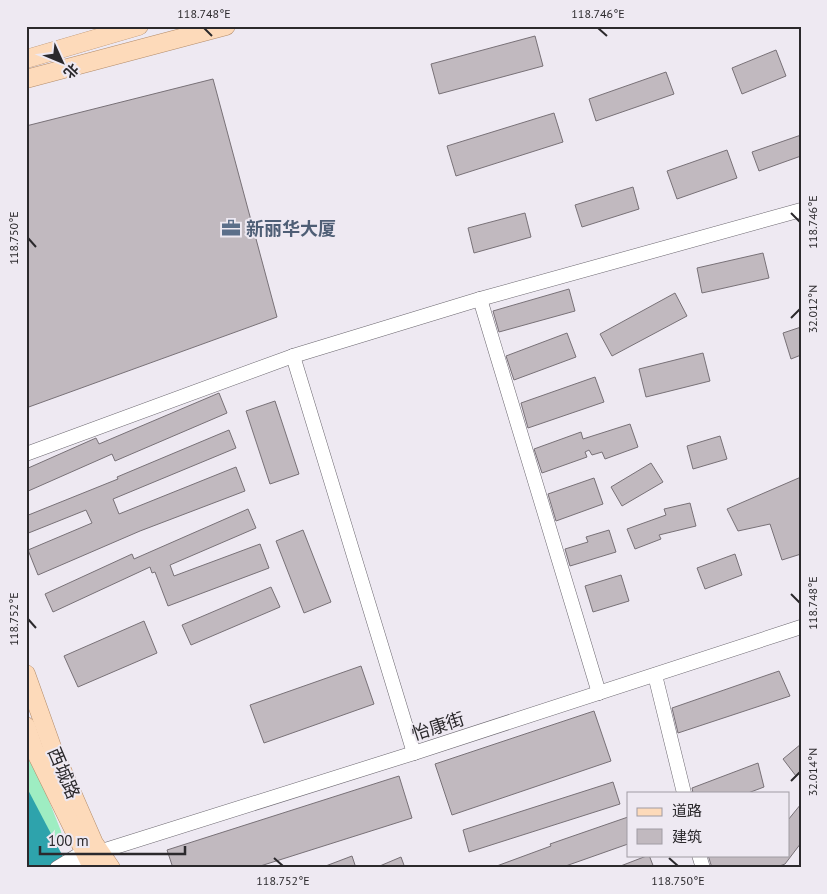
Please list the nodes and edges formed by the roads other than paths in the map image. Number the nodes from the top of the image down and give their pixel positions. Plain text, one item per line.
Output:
1 (139, 26) edge
2 (226, 26) edge
3 (26, 59) edge
4 (26, 79) edge
5 (801, 210) edge
6 (480, 299) junction
7 (293, 356) junction
8 (26, 454) edge
9 (801, 627) edge
10 (26, 674) edge
11 (655, 675) junction
12 (599, 693) junction
13 (26, 726) edge
14 (414, 753) junction
15 (684, 792) edge
16 (86, 858) edge
17 (57, 868) edge
18 (111, 868) edge

1 - 3 main road
2 - 4 main road
5 - 6 street
6 - 7 street
6 - 12 street
7 - 8 street
7 - 14 street
9 - 11 street, 怡康街
10 - 16 main road, 西城路
11 - 12 street, 怡康街
11 - 15 street
12 - 14 street, 怡康街
13 - 16 main road, 西城路
14 - 16 street, 怡康街
16 - 17 street, 怡康街
16 - 18 main road, 西城路

